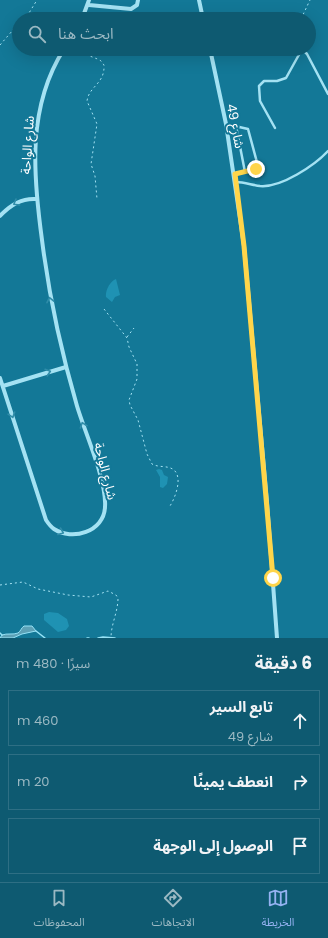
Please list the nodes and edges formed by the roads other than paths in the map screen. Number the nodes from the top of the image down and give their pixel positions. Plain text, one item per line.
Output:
1 (138, 0) edge
2 (199, 0) edge
3 (89, 2) edge
4 (85, 12) edge
5 (202, 12) edge
6 (60, 56) edge
7 (211, 56) edge
8 (299, 56) edge
9 (308, 56) edge
10 (328, 94) edge
11 (226, 124) junction
12 (236, 126) junction
13 (275, 128) dead end
14 (328, 151) edge
15 (245, 172) junction
16 (235, 174) junction
17 (236, 182) junction
18 (36, 199) junction
19 (0, 216) edge
20 (66, 366) junction
21 (0, 378) edge
22 (2, 386) junction
23 (277, 638) edge

1 - 3 street
2 - 5 street
3 - 4 street
6 - 18 street, شارع الواحة
7 - 11 street, شارع 49
8 - 13 lane
9 - 10 lane
11 - 12 lane
11 - 16 street, شارع 49
12 - 15 lane
12 - 15 lane
14 - 17 lane
15 - 16 lane
16 - 17 street, شارع 49
17 - 23 street, شارع 49
18 -> 19 street
20 -> 18 street, شارع الواحة
22 -> 20 street
22 -> 20 street, شارع الواحة
21 - 22 street, شارع الواحة

